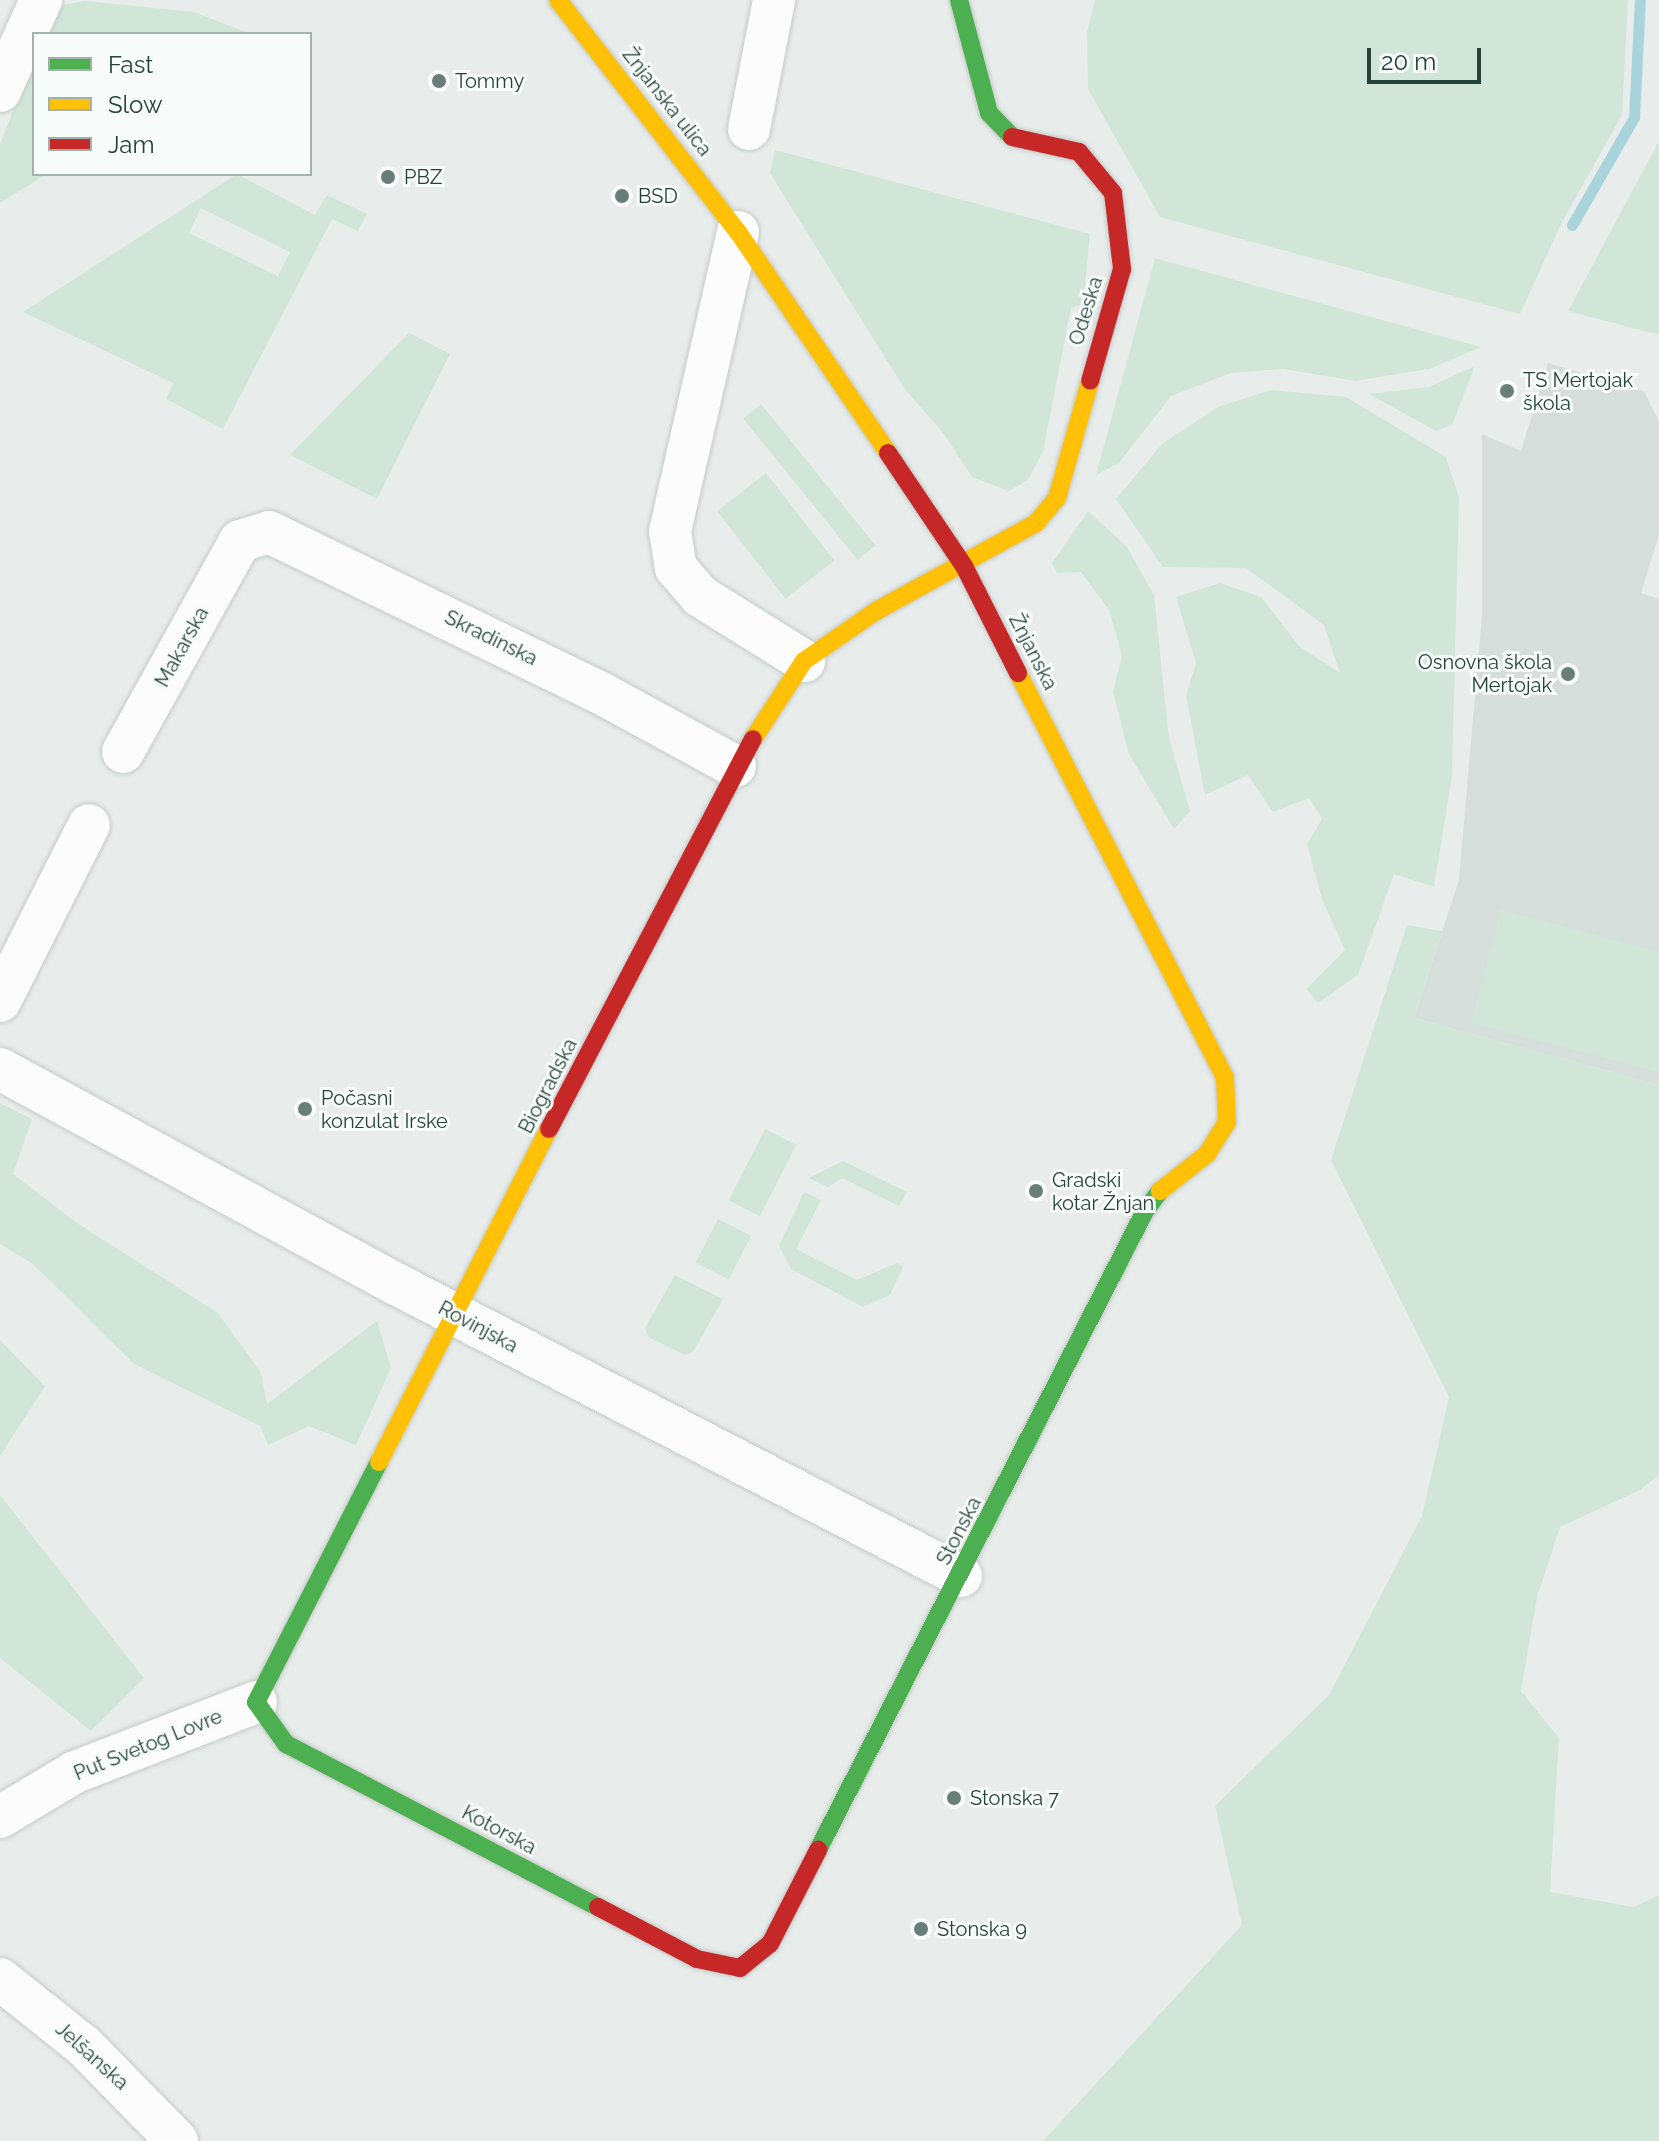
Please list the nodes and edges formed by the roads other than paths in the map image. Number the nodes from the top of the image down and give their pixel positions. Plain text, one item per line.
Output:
1 (41, 0) edge
2 (558, 0) edge
3 (774, 0) edge
4 (959, 0) edge
5 (0, 91) edge
6 (749, 129) dead end
7 (738, 232) junction
8 (240, 541) joint
9 (964, 566) junction
10 (804, 661) junction
11 (123, 752) dead end
12 (735, 766) junction
13 (89, 825) dead end
14 (0, 1001) edge
15 (0, 1069) edge
16 (1227, 1122) joint
17 (456, 1316) junction
18 (961, 1576) junction
19 (256, 1702) junction
20 (0, 1817) edge
21 (740, 1968) joint
22 (0, 1979) edge
23 (177, 2141) edge

1 - 5 street
2 - 7 street, Žnjanska ulica
3 - 6 street
4 - 9 street, Odeska
7 - 9 street, Žnjanska
7 - 10 street
8 - 11 street, Makarska
8 - 12 street, Skradinska
9 - 10 street, Biogradska
9 - 16 street, Žnjanska
10 - 12 street, Biogradska
12 - 17 street, Biogradska
13 - 14 street
15 - 17 street, Rovinjska
16 - 18 street, Stonska
17 - 18 street, Rovinjska
17 - 19 street, Biogradska
18 - 21 street, Stonska
19 - 20 street, Put Svetog Lovre
19 - 21 street, Kotorska
22 - 23 street, Jelšanska

